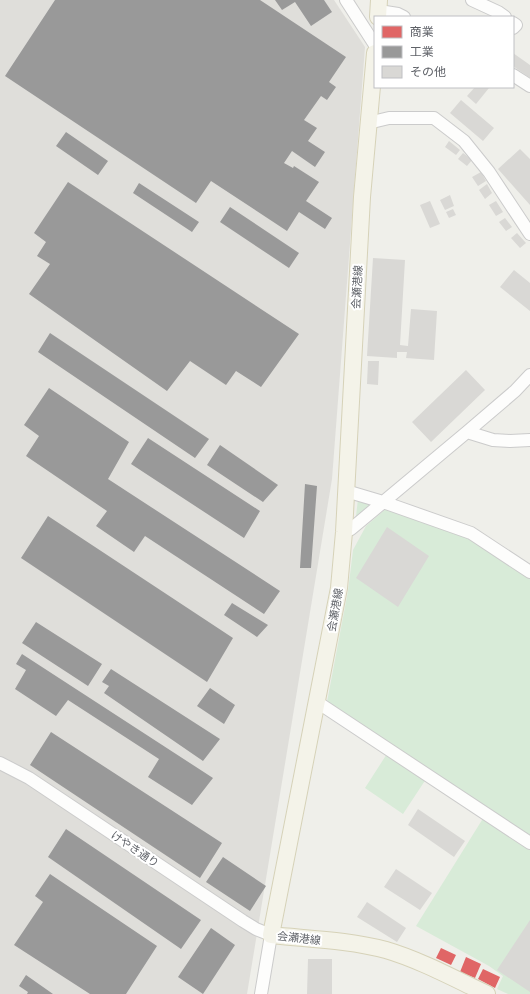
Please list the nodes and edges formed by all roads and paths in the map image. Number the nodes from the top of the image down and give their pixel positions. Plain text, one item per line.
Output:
1 (346, 0) edge
2 (472, 0) edge
3 (379, 9) edge
4 (402, 16) edge
5 (504, 16) edge
6 (374, 44) edge
7 (374, 64) edge
8 (514, 77) edge
9 (530, 86) edge
10 (368, 123) junction
11 (530, 234) edge
12 (530, 375) edge
13 (467, 432) junction
14 (530, 440) edge
15 (346, 491) junction
16 (383, 502) junction
17 (344, 532) junction
18 (530, 572) edge
19 (317, 702) junction
20 (0, 763) edge
21 (530, 843) edge
22 (271, 935) junction
23 (261, 994) edge
24 (487, 994) edge

1 - 6 street
2 - 5 street
3 - 4 street
7 - 10 main road, 会瀬港線
8 - 9 street
10 - 11 street
10 - 15 main road, 会瀬港線
12 - 13 street
13 - 14 street
13 - 16 street
15 - 16 street
15 - 17 main road, 会瀬港線
16 - 17 street
16 - 18 street
17 - 19 main road, 会瀬港線
19 - 21 street
19 - 22 main road, 会瀬港線
20 - 22 street, けやき通り
22 - 23 street
22 - 24 main road, 会瀬港線

